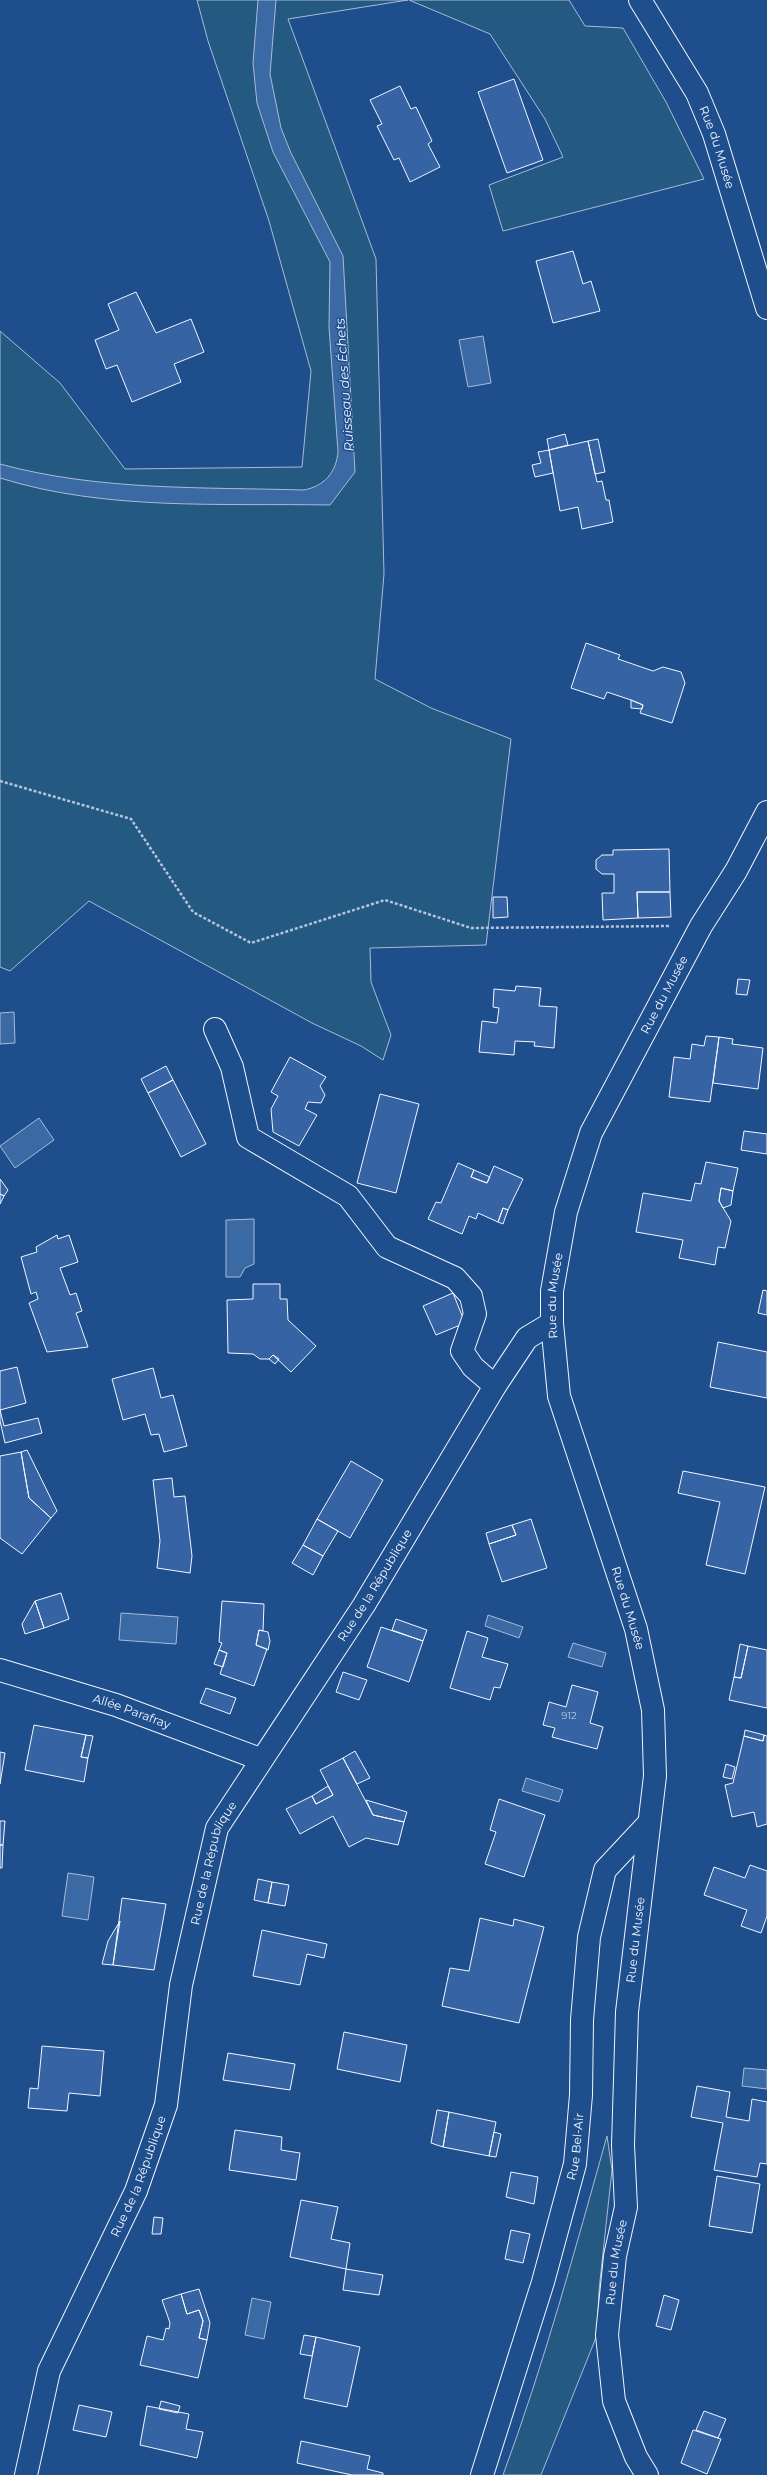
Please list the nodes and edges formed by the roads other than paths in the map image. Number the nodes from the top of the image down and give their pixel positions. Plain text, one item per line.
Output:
1 (640, 0) edge
2 (767, 308) edge
3 (767, 812) edge
4 (215, 1029) dead end
5 (552, 1323) junction
6 (495, 1386) junction
7 (0, 1670) edge
8 (260, 1759) junction
9 (648, 1824) junction
10 (26, 2475) edge
11 (482, 2475) edge
12 (647, 2475) edge

1 - 2 street, Rue du Musée
3 - 5 street, Rue du Musée
4 - 6 street
5 - 6 street, Rue de la République
5 - 9 street, Rue du Musée
6 - 8 street, Rue de la République
7 - 8 street, Allée Parafray
8 - 10 street, Rue de la République
9 - 11 street, Rue Bel-Air
9 - 12 street, Rue du Musée

